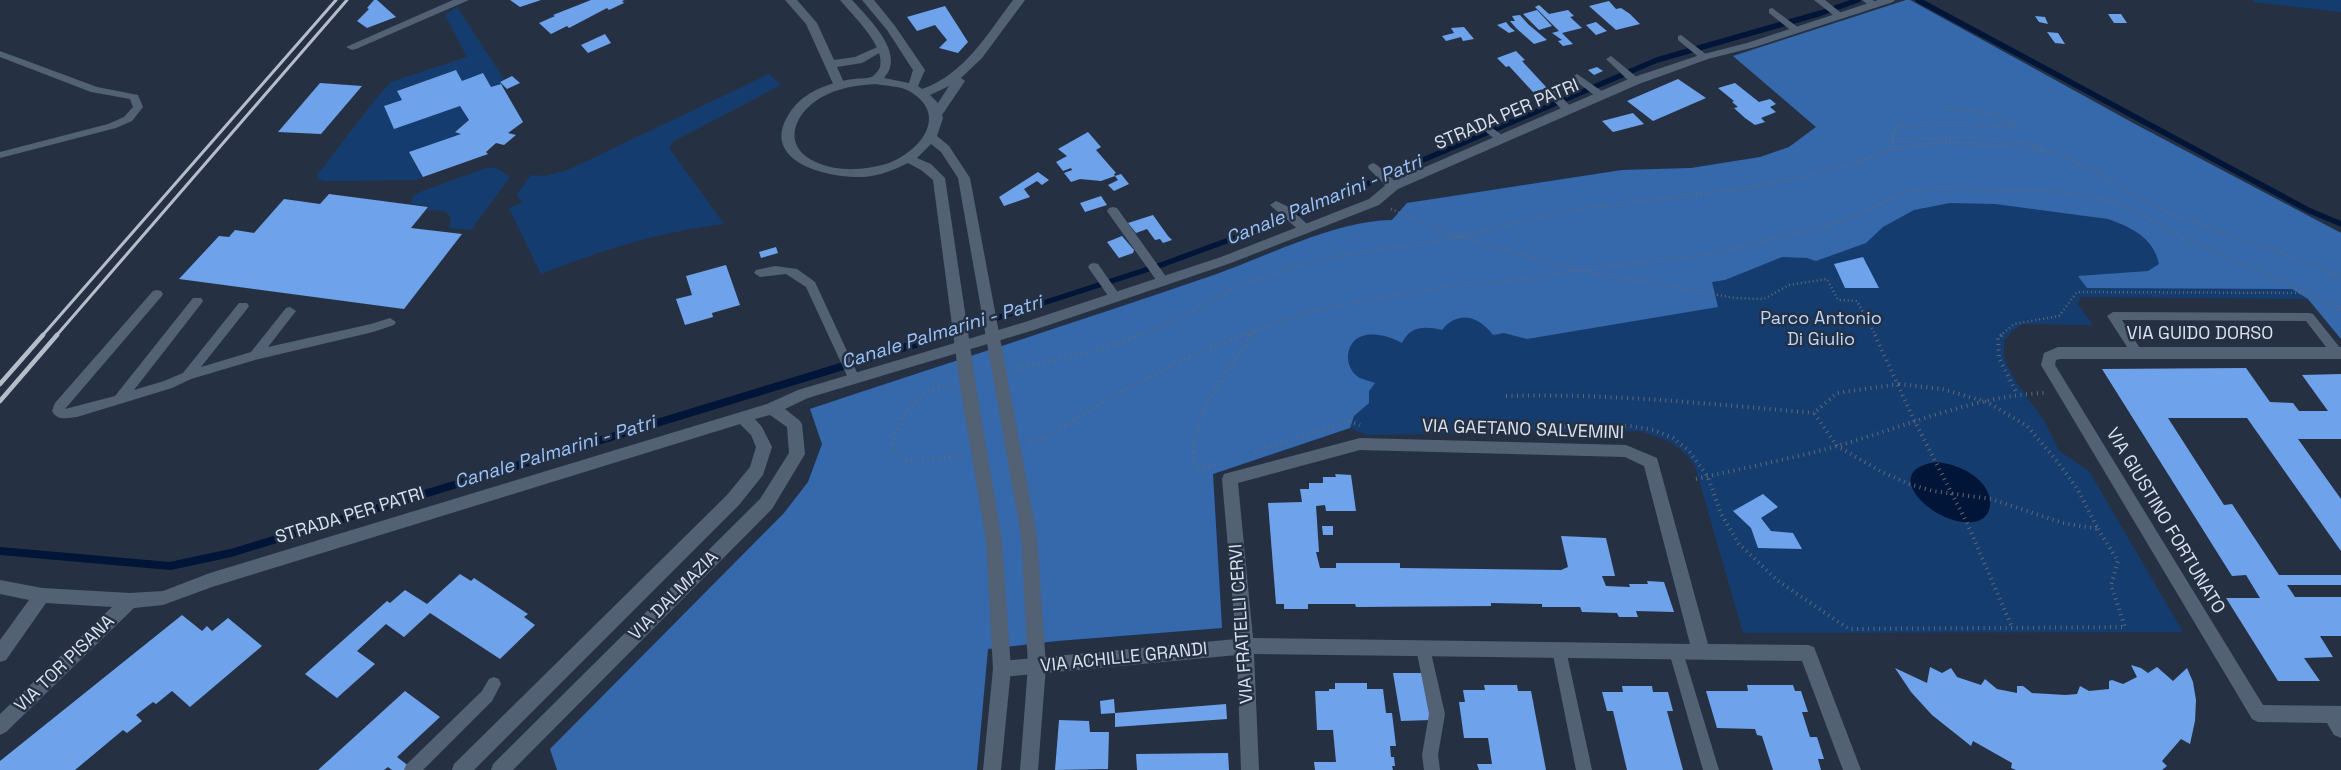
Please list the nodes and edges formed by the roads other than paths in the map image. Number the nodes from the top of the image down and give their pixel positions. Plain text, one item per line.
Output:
1 (463, 0) edge
2 (791, 0) edge
3 (846, 0) edge
4 (868, 0) edge
5 (1019, 0) edge
6 (1888, 0) edge
7 (1821, 1) edge
8 (1870, 2) edge
9 (1774, 13) dead end
10 (1838, 15) junction
11 (1794, 29) junction
12 (1685, 41) dead end
13 (352, 47) dead end
14 (882, 48) junction
15 (0, 54) edge
16 (1702, 54) junction
17 (1611, 59) dead end
18 (830, 64) junction
19 (969, 64) junction
20 (1634, 79) junction
21 (876, 80) junction
22 (1581, 80) dead end
23 (839, 85) junction
24 (917, 90) junction
25 (1599, 94) junction
26 (1554, 96) dead end
27 (1566, 108) junction
28 (937, 113) junction
29 (1483, 124) dead end
30 (932, 138) junction
31 (1502, 140) junction
32 (0, 155) edge
33 (910, 159) junction
34 (1376, 169) dead end
35 (1392, 184) junction
36 (1280, 207) dead end
37 (1113, 211) dead end
38 (1301, 225) junction
39 (1098, 272) dead end
40 (1157, 272) junction
41 (760, 273) dead end
42 (158, 294) dead end
43 (1113, 294) junction
44 (197, 301) dead end
45 (243, 306) dead end
46 (290, 311) dead end
47 (390, 322) dead end
48 (2058, 353) joint
49 (2137, 353) junction
50 (2339, 353) edge
51 (255, 355) junction
52 (187, 376) junction
53 (854, 379) junction
54 (120, 400) junction
55 (772, 408) junction
56 (743, 417) junction
57 (1230, 479) joint
58 (0, 587) edge
59 (42, 595) junction
60 (130, 602) junction
61 (1245, 646) junction
62 (1423, 648) junction
63 (1559, 650) junction
64 (1676, 652) junction
65 (1701, 652) junction
66 (0, 654) edge
67 (1037, 666) junction
68 (1002, 669) junction
69 (494, 684) dead end
70 (2338, 720) edge
71 (0, 726) edge
72 (412, 770) edge
73 (461, 770) edge
74 (500, 770) edge
75 (992, 770) edge
76 (1029, 770) edge
77 (1250, 770) edge
78 (1432, 770) edge
79 (1584, 770) edge
80 (1710, 770) edge
81 (1852, 770) edge

1 - 13 street
2 - 18 street
3 - 14 street
4 - 24 street
5 - 19 street
6 - 8 street, STRADA PER PATRI
7 - 10 lane
8 - 10 street, STRADA PER PATRI
9 - 11 lane
10 - 11 street, STRADA PER PATRI
11 - 16 street, STRADA PER PATRI
12 - 16 lane
14 - 18 street
14 - 21 street
15 - 32 lane
16 - 20 street, STRADA PER PATRI
17 - 20 lane
18 - 23 street
19 - 24 street
19 - 28 street
20 - 25 street, STRADA PER PATRI
21 - 23 street
21 - 24 street
22 - 25 lane
23 - 33 street
24 - 28 street
25 - 27 street, STRADA PER PATRI
26 - 27 lane
27 - 31 street, STRADA PER PATRI
28 - 30 street
29 - 31 lane
30 - 33 street
30 - 67 street
31 - 35 street, STRADA PER PATRI
33 - 68 street
34 - 35 lane
35 - 38 street, STRADA PER PATRI
36 - 38 lane
37 - 40 lane
38 - 40 street, STRADA PER PATRI
39 - 43 lane
40 - 43 street, STRADA PER PATRI
41 - 53 lane
42 - 54 lane
43 - 53 street, STRADA PER PATRI
44 - 54 lane
45 - 52 lane
46 - 51 lane
47 - 51 lane
48 - 49 street, VIA GUIDO DORSO
48 - 70 street, VIA GIUSTINO FORTUNATO
49 - 50 street, VIA GUIDO DORSO
49 - 50 lane
51 - 52 lane
52 - 54 lane
53 - 55 street, STRADA PER PATRI
55 - 56 street, STRADA PER PATRI
55 - 74 street, VIA DALMAZIA
56 - 60 street, STRADA PER PATRI
56 - 73 street, VIA DALMAZIA
57 - 61 street, VIA FRATELLI CERVI
57 - 65 street, VIA GAETANO SALVEMINI
58 - 59 street, STRADA PER PATRI
59 - 60 street, STRADA PER PATRI
59 - 66 street
60 - 71 street, VIA TOR PISANA
61 - 62 street, VIA ACHILLE GRANDI
61 - 67 street, VIA ACHILLE GRANDI
61 - 77 street, VIA FRATELLI CERVI
62 - 63 street, VIA ACHILLE GRANDI
62 - 78 lane
63 - 64 street, VIA ACHILLE GRANDI
63 - 79 lane
64 - 65 street, VIA ACHILLE GRANDI
64 - 80 lane
65 - 81 street, VIA ACHILLE GRANDI
67 - 68 street, VIA ACHILLE GRANDI
67 - 76 street
68 - 75 street
69 - 72 lane

